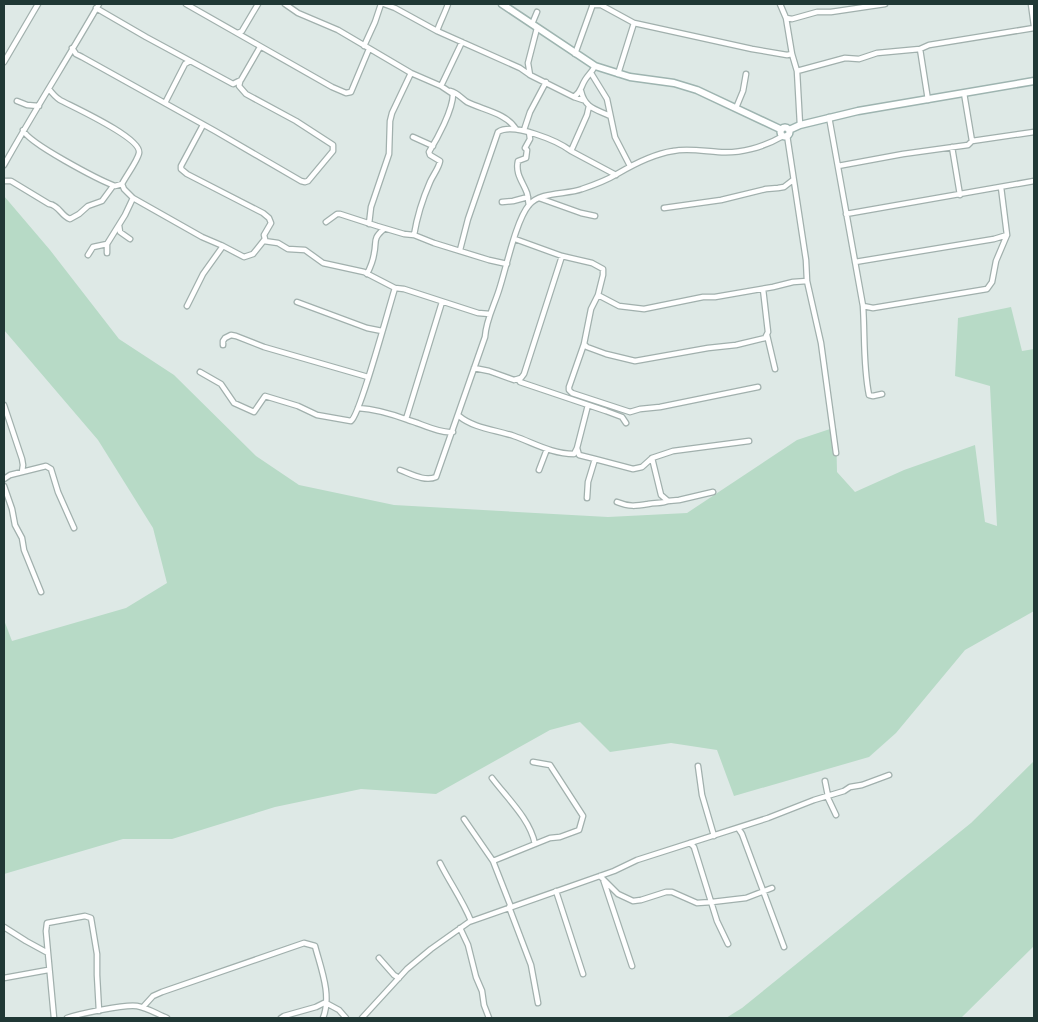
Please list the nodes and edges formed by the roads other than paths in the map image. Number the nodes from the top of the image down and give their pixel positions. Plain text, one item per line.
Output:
1 (38, 4) edge
2 (186, 4) edge
3 (258, 4) edge
4 (285, 4) edge
5 (382, 4) edge
6 (448, 4) edge
7 (502, 4) edge
8 (592, 4) edge
9 (601, 4) edge
10 (780, 4) edge
11 (885, 4) edge
12 (1031, 4) edge
13 (97, 6) edge
14 (396, 6) edge
15 (537, 12) dead end
16 (786, 18) junction
17 (634, 23) junction
18 (535, 26) junction
19 (1034, 27) edge
20 (437, 31) junction
21 (241, 33) junction
22 (462, 42) junction
23 (260, 47) junction
24 (366, 47) junction
25 (72, 48) junction
26 (920, 48) junction
27 (575, 54) junction
28 (792, 54) junction
29 (190, 61) junction
30 (4, 62) edge
31 (528, 63) junction
32 (594, 66) junction
33 (520, 68) junction
34 (797, 71) junction
35 (411, 73) junction
36 (591, 73) junction
37 (618, 74) junction
38 (746, 74) dead end
39 (530, 75) junction
40 (1034, 81) edge
41 (240, 82) junction
42 (546, 82) junction
43 (441, 86) junction
44 (49, 89) junction
45 (450, 91) junction
46 (581, 91) junction
47 (964, 93) junction
48 (574, 97) junction
49 (583, 100) junction
50 (928, 100) junction
51 (17, 101) dead end
52 (165, 103) junction
53 (39, 106) junction
54 (589, 106) junction
55 (736, 108) junction
56 (610, 116) junction
57 (829, 117) junction
58 (203, 125) junction
59 (800, 125) junction
60 (516, 129) junction
61 (23, 130) junction
62 (527, 130) junction
63 (1034, 132) edge
64 (785, 133) junction
65 (414, 137) dead end
66 (972, 141) junction
67 (433, 146) junction
68 (952, 147) junction
69 (571, 151) junction
70 (4, 165) edge
71 (630, 166) junction
72 (838, 166) junction
73 (616, 175) junction
74 (793, 180) junction
75 (4, 181) edge
76 (1034, 181) edge
77 (122, 184) junction
78 (113, 186) junction
79 (1001, 188) junction
80 (528, 195) junction
81 (557, 195) junction
82 (960, 195) junction
83 (133, 198) junction
84 (538, 198) junction
85 (502, 202) dead end
86 (554, 204) junction
87 (529, 205) junction
88 (664, 208) dead end
89 (846, 214) junction
90 (595, 216) dead end
91 (326, 222) dead end
92 (120, 223) junction
93 (369, 224) junction
94 (384, 229) junction
95 (414, 234) junction
96 (1007, 234) junction
97 (130, 239) dead end
98 (515, 239) junction
99 (264, 241) junction
100 (106, 244) junction
101 (223, 246) junction
102 (460, 250) junction
103 (108, 253) dead end
104 (88, 255) dead end
105 (562, 256) junction
106 (855, 262) junction
107 (507, 264) junction
108 (367, 274) junction
109 (807, 281) junction
110 (395, 288) junction
111 (763, 289) junction
112 (598, 295) junction
113 (297, 302) dead end
114 (442, 302) junction
115 (187, 306) dead end
116 (863, 306) junction
117 (490, 314) junction
118 (382, 331) junction
119 (767, 335) junction
120 (584, 344) junction
121 (223, 345) dead end
122 (474, 368) junction
123 (775, 369) dead end
124 (200, 372) dead end
125 (368, 377) junction
126 (518, 379) junction
127 (758, 387) dead end
128 (882, 394) dead end
129 (4, 405) edge
130 (588, 405) junction
131 (358, 408) junction
132 (459, 416) junction
133 (406, 419) junction
134 (626, 423) dead end
135 (452, 432) junction
136 (749, 441) dead end
137 (547, 449) junction
138 (836, 453) dead end
139 (577, 454) junction
140 (652, 458) junction
141 (595, 459) junction
142 (400, 470) dead end
143 (539, 470) dead end
144 (22, 472) junction
145 (4, 479) edge
146 (4, 486) edge
147 (713, 492) dead end
148 (662, 495) junction
149 (587, 498) dead end
150 (668, 501) junction
151 (617, 502) dead end
152 (659, 504) junction
153 (74, 528) dead end
154 (41, 592) dead end
155 (533, 762) dead end
156 (698, 766) dead end
157 (889, 775) dead end
158 (492, 778) dead end
159 (825, 781) dead end
160 (827, 796) junction
161 (836, 815) dead end
162 (464, 819) dead end
163 (738, 828) junction
164 (714, 836) junction
165 (697, 841) junction
166 (690, 843) junction
167 (535, 844) junction
168 (694, 847) junction
169 (493, 861) junction
170 (440, 864) dead end
171 (602, 878) junction
172 (772, 888) dead end
173 (763, 890) junction
174 (556, 892) junction
175 (712, 902) junction
176 (510, 907) junction
177 (471, 921) junction
178 (4, 927) edge
179 (460, 928) junction
180 (728, 944) dead end
181 (784, 947) dead end
182 (48, 953) junction
183 (379, 958) dead end
184 (632, 966) dead end
185 (48, 970) junction
186 (583, 974) dead end
187 (4, 978) edge
188 (398, 978) junction
189 (326, 1003) junction
190 (538, 1003) dead end
191 (143, 1008) junction
192 (99, 1011) junction
193 (54, 1018) edge
194 (66, 1018) edge
195 (167, 1018) edge
196 (281, 1018) edge
197 (323, 1018) edge
198 (346, 1018) edge
199 (362, 1018) edge
200 (489, 1018) edge

1 - 30 street
2 - 21 street
3 - 21 street
4 - 24 street
5 - 14 street
5 - 24 street
6 - 20 street
7 - 18 street
8 - 9 street
8 - 27 street
9 - 17 street
10 - 16 street
11 - 16 street
12 - 19 street
13 - 25 street
13 - 29 street
14 - 20 street
15 - 18 street
16 - 28 street
17 - 28 street
17 - 37 street
18 - 27 street
18 - 31 street
19 - 26 street
20 - 22 street
21 - 23 street
22 - 33 street
22 - 43 street
23 - 24 street
23 - 41 street
24 - 35 street
25 - 44 street
25 - 52 street
26 - 34 street
26 - 50 street
27 - 32 street
28 - 34 street
29 - 41 street
29 - 52 street
31 - 33 street
31 - 39 street
32 - 36 street
32 - 37 street
33 - 39 street
34 - 59 street
35 - 43 street
35 - 93 street
36 - 46 street
36 - 56 street
37 - 55 street
38 - 55 street
39 - 42 street
40 - 47 street
41 - 58 street
42 - 48 street
42 - 62 street
43 - 45 street
44 - 53 street
44 - 77 street
45 - 60 street
45 - 67 street
46 - 48 street
46 - 49 street
47 - 50 street
47 - 66 street
48 - 49 street
49 - 54 street
50 - 57 street
51 - 53 street
52 - 58 street
53 - 61 street
54 - 56 street
54 - 69 street
55 - 64 street
56 - 71 street
57 - 59 street
57 - 72 street
58 - 99 street
59 - 64 street
60 - 62 street
60 - 102 street
61 - 70 street
61 - 78 street
62 - 69 street
62 - 80 street
63 - 66 street
64 - 71 street
64 - 74 street
65 - 67 street
66 - 68 street
67 - 95 street
68 - 72 street
68 - 82 street
69 - 73 street
71 - 73 street
72 - 89 street
73 - 81 street
74 - 88 street
74 - 109 street
75 - 78 street
76 - 79 street
77 - 78 street
77 - 83 street
79 - 82 street
79 - 96 street
80 - 84 street
80 - 85 street
80 - 87 street
81 - 84 street
81 - 86 street
82 - 89 street
83 - 92 street
83 - 101 street
84 - 86 street
84 - 87 street
86 - 90 street
87 - 98 street
89 - 106 street
91 - 93 street
92 - 97 street
92 - 100 street
93 - 94 street
94 - 95 street
94 - 108 street
95 - 102 street
96 - 106 street
96 - 116 street
98 - 105 street
98 - 107 street
99 - 101 street
99 - 108 street
100 - 103 street
100 - 104 street
101 - 115 street
102 - 107 street
105 - 112 street
105 - 126 street
106 - 116 street
107 - 117 street
108 - 110 street
109 - 111 street
109 - 138 street
110 - 114 street
110 - 118 street
111 - 112 street
111 - 119 street
112 - 120 street
113 - 118 street
114 - 117 street
114 - 133 street
116 - 128 street
117 - 122 street
118 - 125 street
119 - 120 street
119 - 123 street
120 - 127 street
121 - 125 street
122 - 126 street
122 - 132 street
124 - 131 street
125 - 131 street
126 - 130 street
129 - 144 street
130 - 134 street
130 - 139 street
131 - 133 street
132 - 135 street
132 - 137 street
133 - 135 street
135 - 142 street
136 - 140 street
137 - 139 street
137 - 143 street
139 - 141 street
140 - 141 street
140 - 148 street
141 - 149 street
144 - 145 street
144 - 153 street
146 - 154 street
147 - 150 street
148 - 150 street
148 - 152 street
150 - 152 street
151 - 152 street
155 - 167 street
156 - 164 street
157 - 160 street
158 - 167 street
159 - 160 street
160 - 161 street
160 - 163 street
162 - 169 street
163 - 164 street
163 - 173 street
164 - 165 street
165 - 166 street
165 - 168 street
166 - 168 street
166 - 171 street
167 - 169 street
168 - 175 street
169 - 176 street
170 - 177 street
171 - 174 street
171 - 175 street
171 - 184 street
172 - 173 street
173 - 175 street
173 - 181 street
174 - 176 street
174 - 186 street
175 - 180 street
176 - 177 street
176 - 190 street
177 - 179 street
178 - 182 street
179 - 188 street
179 - 200 street
182 - 185 street
182 - 192 street
183 - 188 street
185 - 187 street
185 - 193 street
188 - 199 street
189 - 191 street
189 - 196 street
189 - 197 street
189 - 198 street
191 - 192 street
191 - 195 street
192 - 194 street

